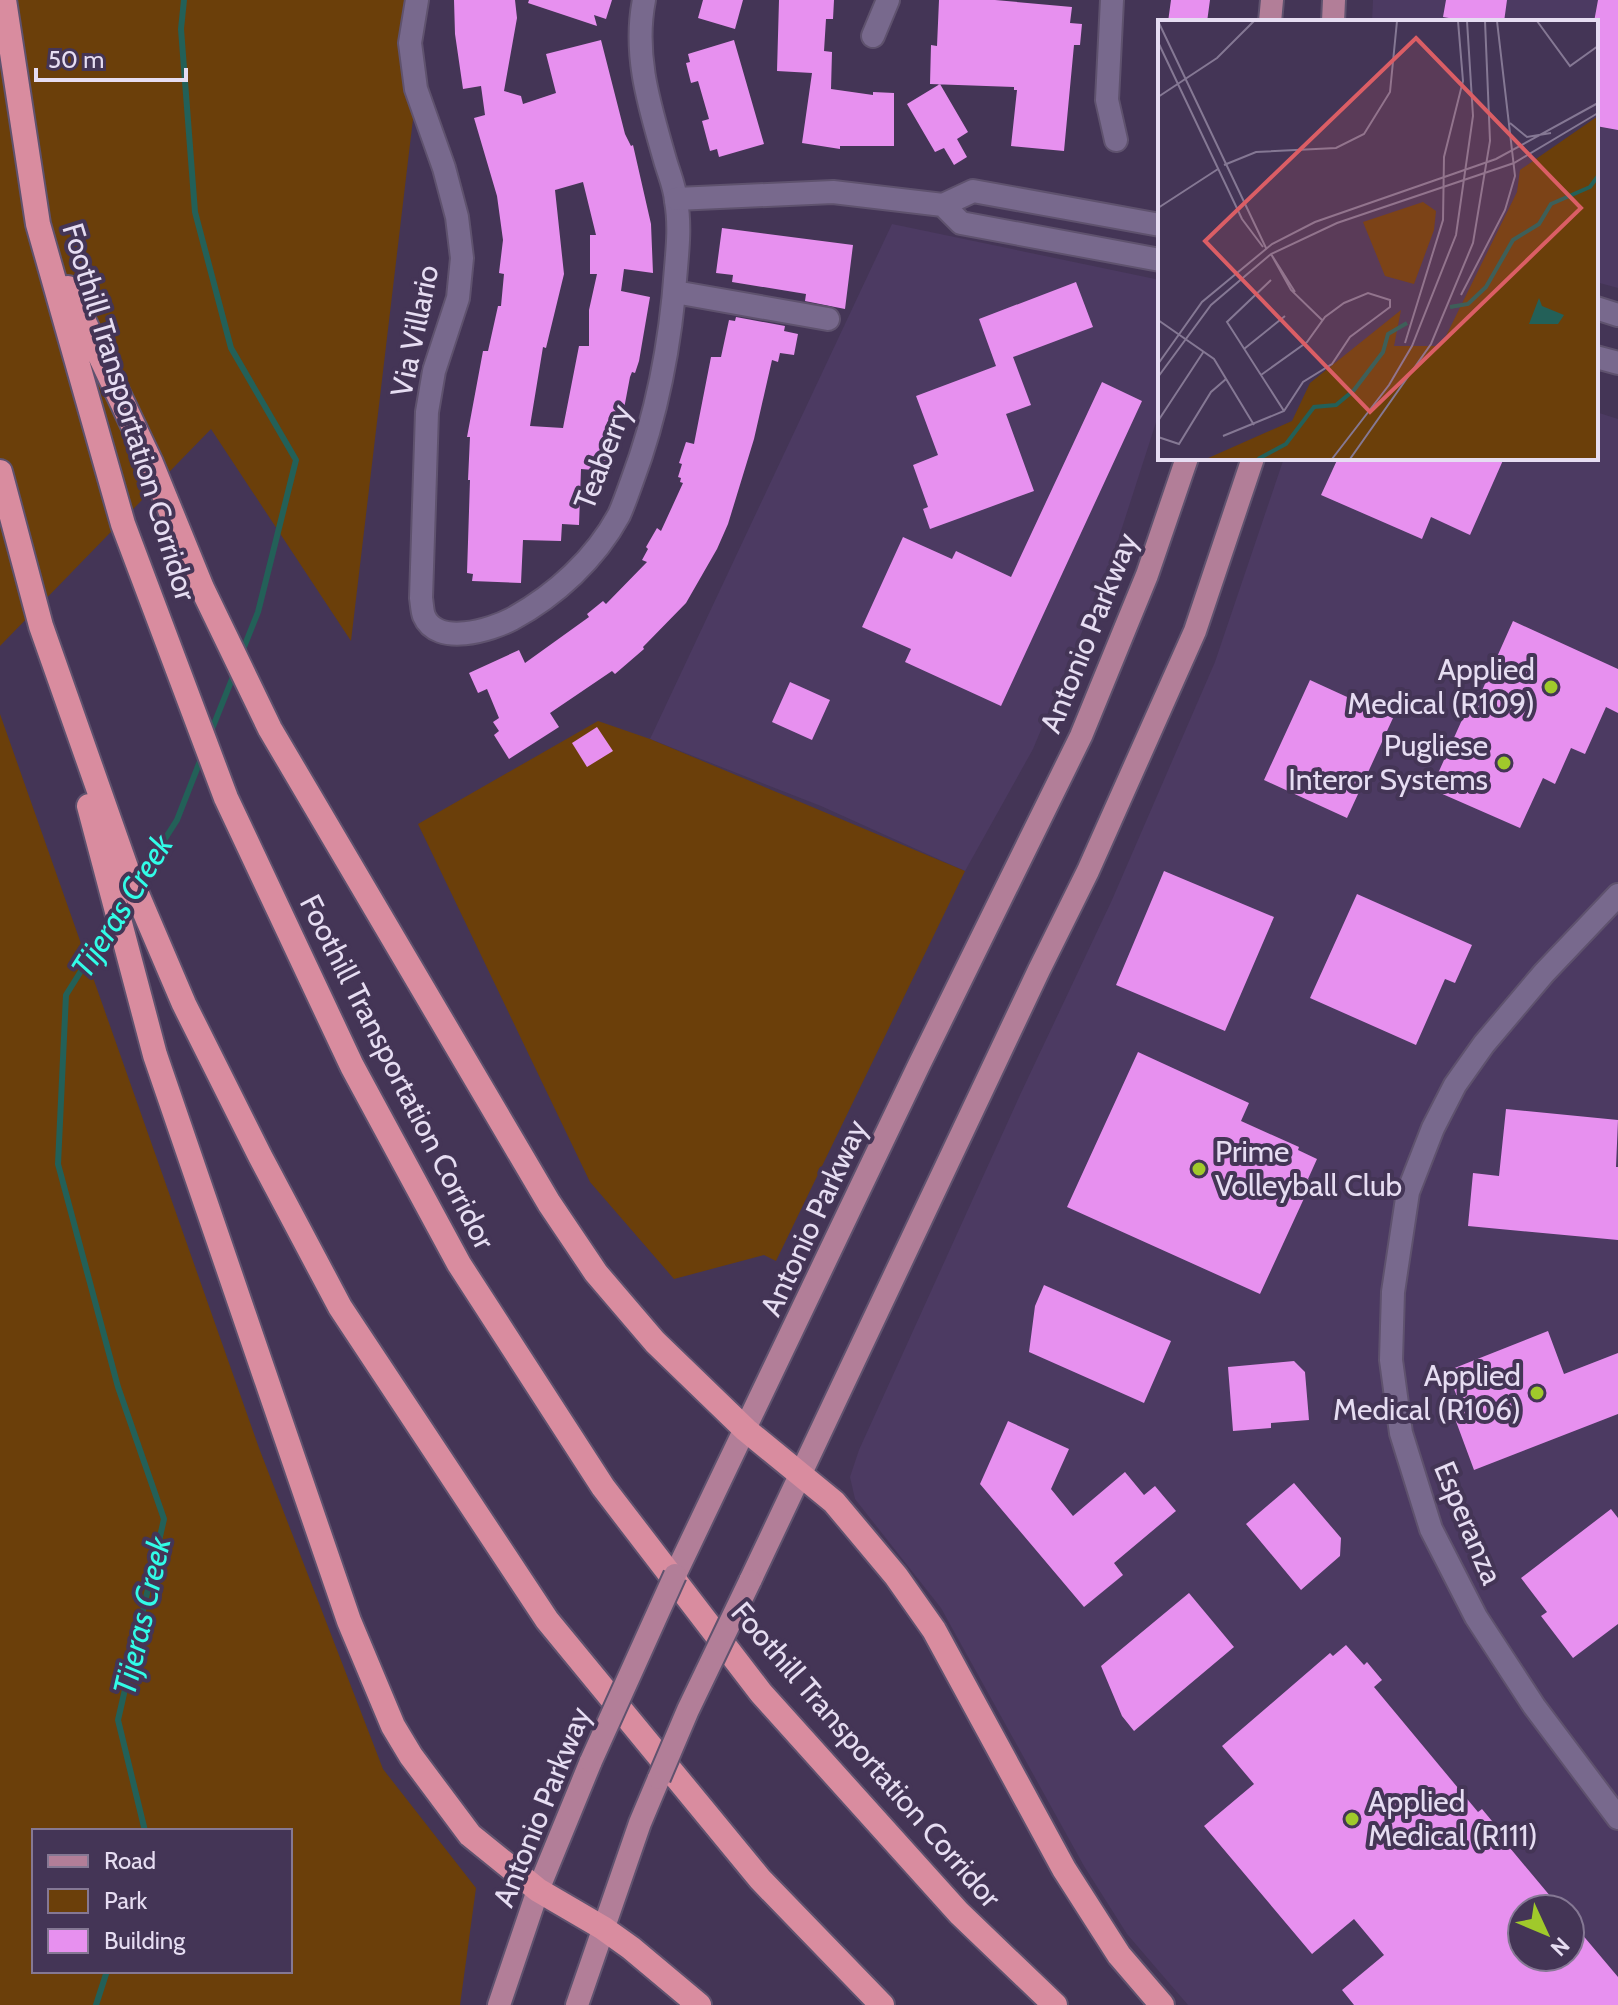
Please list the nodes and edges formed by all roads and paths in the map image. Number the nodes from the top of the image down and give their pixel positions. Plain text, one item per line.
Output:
1 (4, 0) edge
2 (417, 0) edge
3 (644, 0) edge
4 (888, 0) edge
5 (1112, 0) edge
6 (1272, 0) edge
7 (1334, 0) edge
8 (1270, 20) edge
9 (1333, 20) edge
10 (873, 36) dead end
11 (1116, 140) dead end
12 (676, 199) junction
13 (943, 205) junction
14 (38, 224) junction
15 (1158, 225) edge
16 (1158, 260) edge
17 (675, 292) junction
18 (1598, 309) edge
19 (1618, 315) edge
20 (828, 319) dead end
21 (1598, 358) edge
22 (1618, 363) edge
23 (1186, 460) edge
24 (1252, 460) edge
25 (0, 472) edge
26 (41, 626) junction
27 (436, 629) joint
28 (1618, 895) edge
29 (746, 1430) junction
30 (801, 1475) junction
31 (1618, 1818) edge
32 (538, 1890) junction
33 (603, 1928) junction
34 (499, 2005) edge
35 (577, 2005) edge
36 (699, 2005) edge
37 (882, 2005) edge
38 (1055, 2005) edge
39 (1162, 2005) edge

1 - 14 highway, Foothill Transportation Corridor
2 - 27 street, Via Villario
3 - 12 street, Teaberry
4 - 10 street
5 - 11 street
6 - 8 main road
7 - 9 main road
12 - 13 street
12 - 17 street, Teaberry
13 - 15 street
13 - 16 street
14 - 29 highway
14 - 38 highway, Foothill Transportation Corridor
17 - 20 street
17 - 27 street, Teaberry
18 - 19 street
21 - 22 street
23 - 29 main road, Antonio Parkway
24 - 30 main road
25 - 26 highway
26 - 32 highway
26 - 37 highway
28 - 31 street, Esperanza
29 - 30 highway
29 - 32 main road, Antonio Parkway, bridge
30 - 33 main road, bridge
30 - 39 highway
32 - 33 highway
32 - 34 main road, Antonio Parkway
33 - 35 main road
33 - 36 highway

